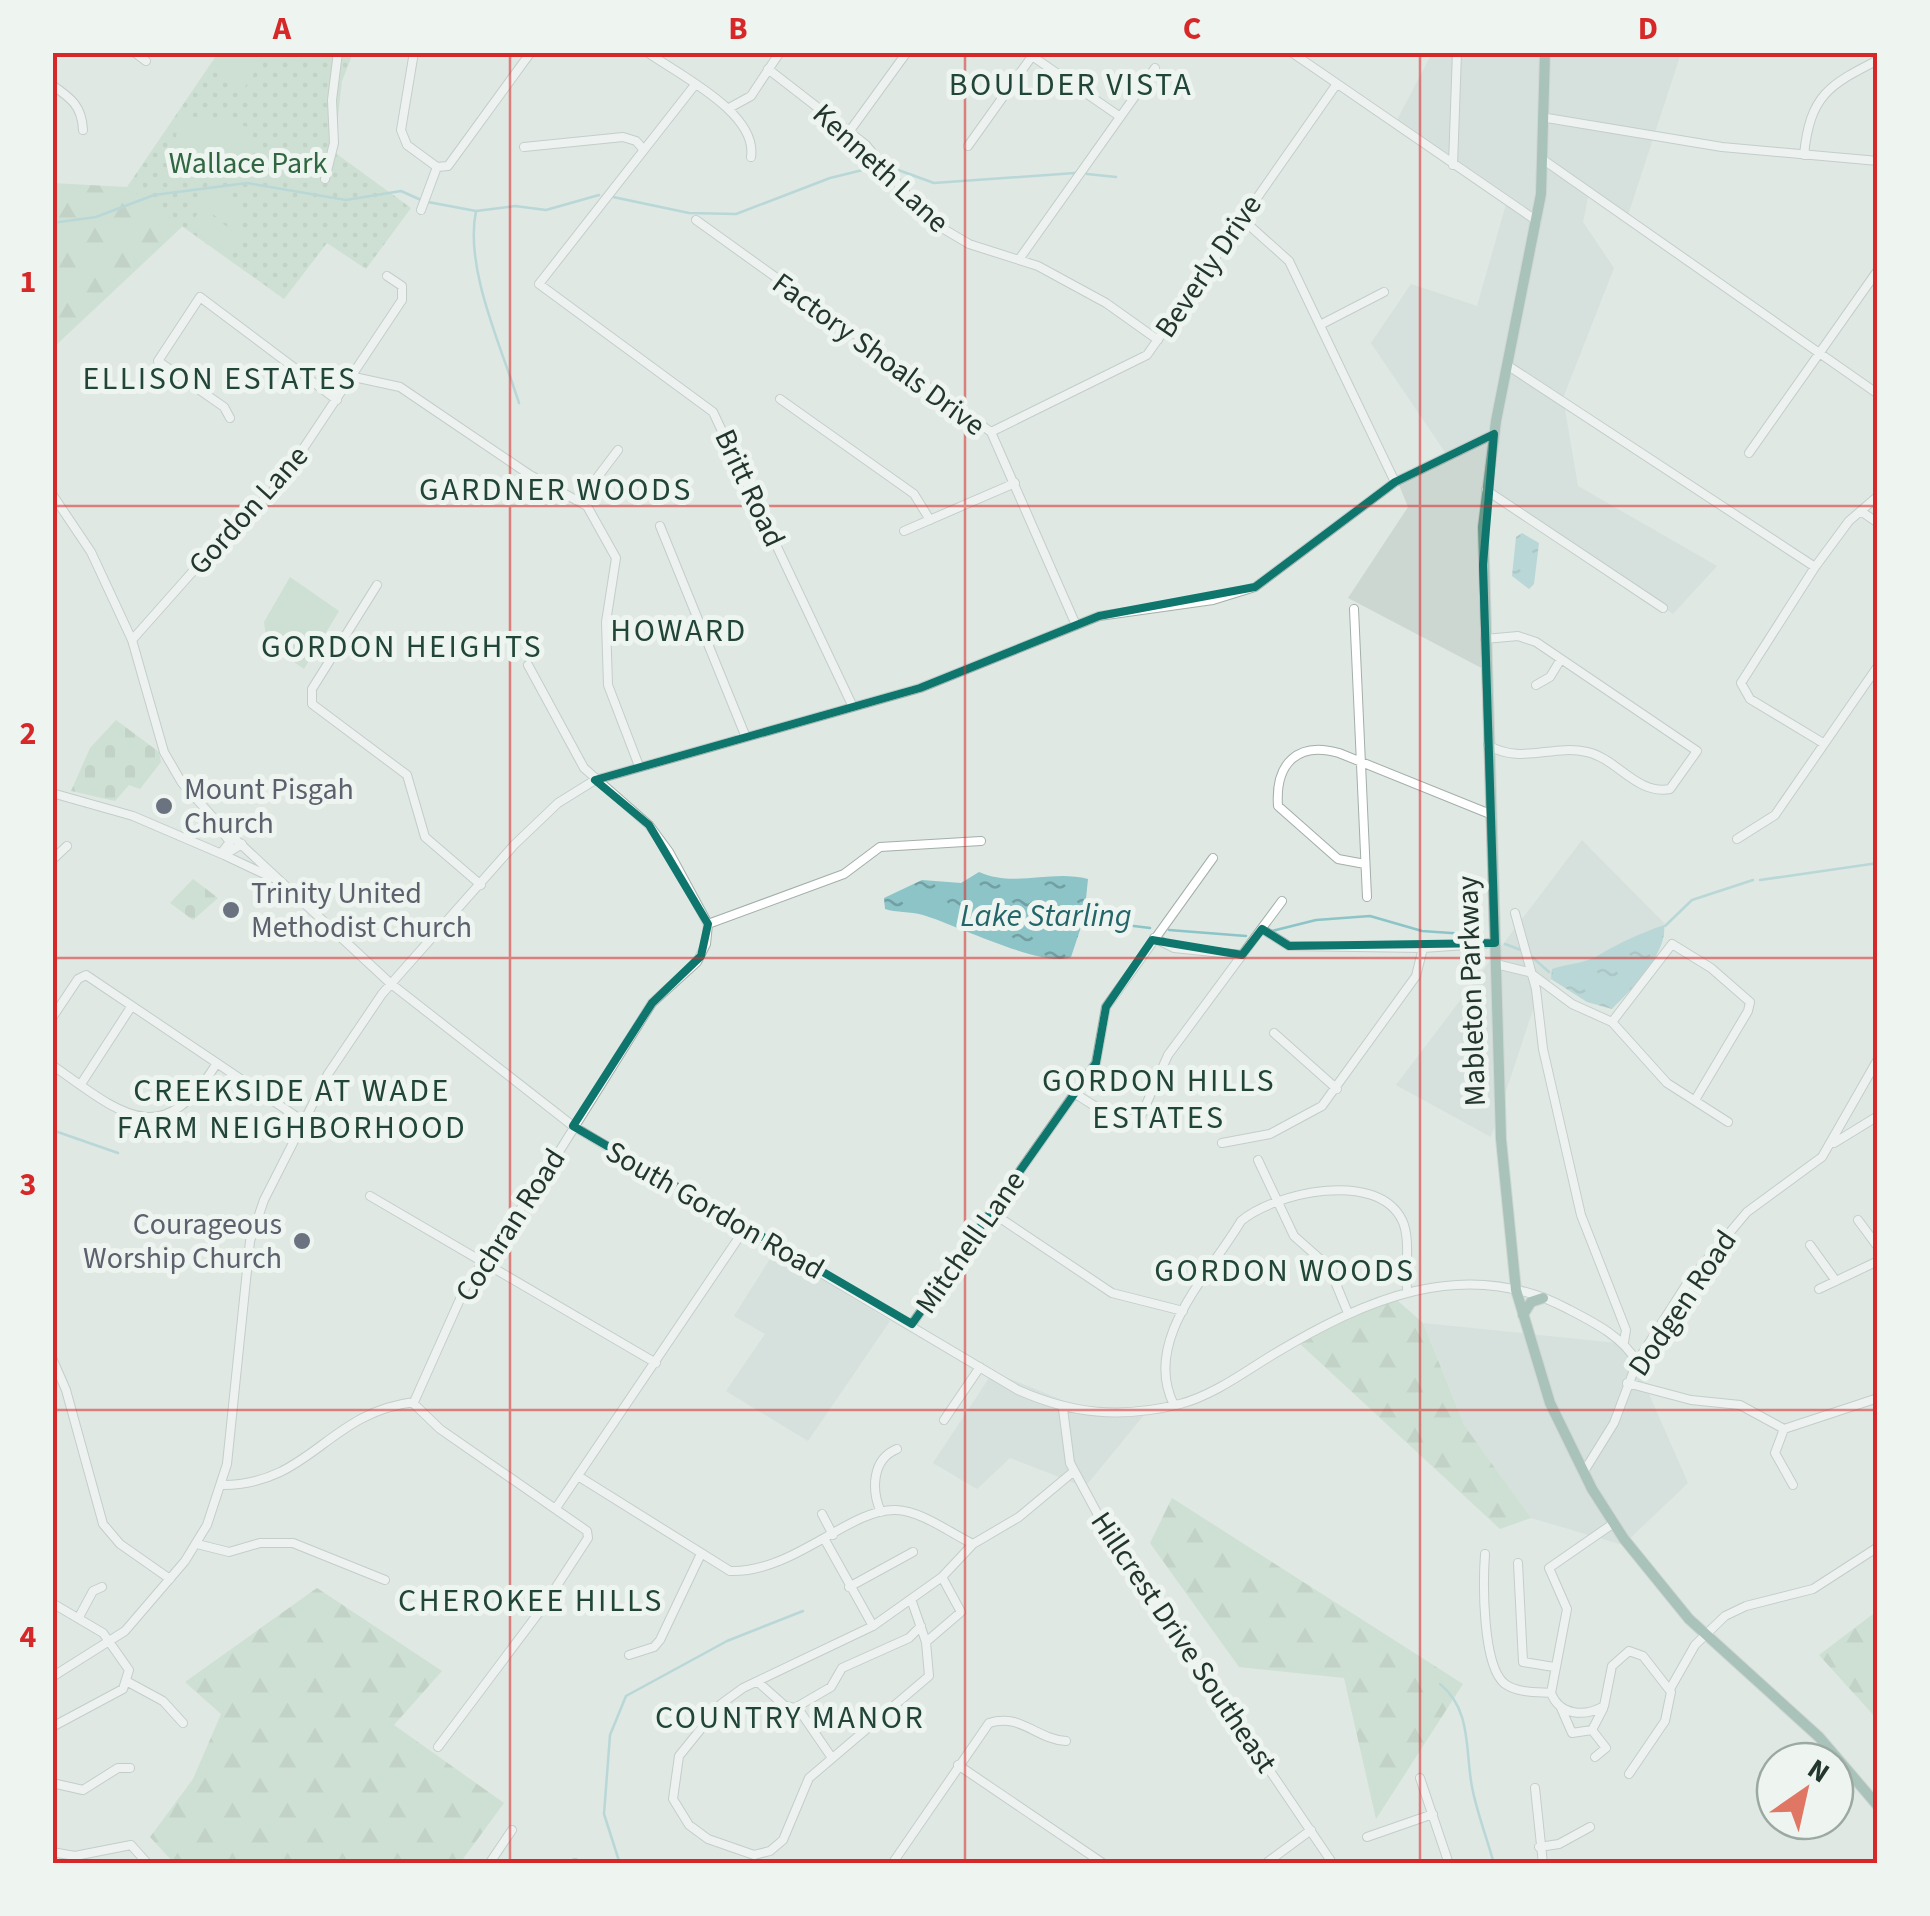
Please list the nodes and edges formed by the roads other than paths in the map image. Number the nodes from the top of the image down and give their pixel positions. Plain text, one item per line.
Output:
1 (134, 52) edge
2 (338, 52) edge
3 (414, 52) edge
4 (531, 52) edge
5 (647, 52) edge
6 (780, 52) edge
7 (907, 52) edge
8 (1291, 52) edge
9 (1457, 52) edge
10 (1545, 52) edge
11 (1034, 54) edge
12 (1878, 60) edge
13 (146, 61) dead end
14 (1155, 68) dead end
15 (768, 70) junction
16 (52, 85) edge
17 (1336, 85) junction
18 (694, 86) junction
19 (732, 108) junction
20 (1120, 116) junction
21 (1546, 118) junction
22 (84, 130) dead end
23 (850, 132) junction
24 (968, 146) dead end
25 (524, 147) dead end
26 (644, 150) junction
27 (1804, 155) junction
28 (751, 157) dead end
29 (1545, 160) junction
30 (1878, 161) edge
31 (1453, 165) junction
32 (436, 168) junction
33 (326, 179) dead end
34 (421, 210) dead end
35 (1241, 218) junction
36 (696, 220) dead end
37 (1536, 222) junction
38 (1020, 258) junction
39 (1878, 270) edge
40 (388, 276) dead end
41 (1384, 292) dead end
42 (1320, 325) junction
43 (1158, 340) junction
44 (1818, 352) junction
45 (1507, 365) junction
46 (354, 377) junction
47 (1878, 394) edge
48 (780, 398) dead end
49 (337, 400) junction
50 (230, 418) dead end
51 (990, 432) junction
52 (1494, 434) junction
53 (618, 450) dead end
54 (1749, 452) dead end
55 (1395, 482) junction
56 (1016, 483) junction
57 (1486, 490) junction
58 (52, 494) edge
59 (1878, 496) edge
60 (581, 500) junction
61 (1862, 512) junction
62 (930, 520) junction
63 (1878, 523) edge
64 (660, 526) dead end
65 (904, 531) dead end
66 (1815, 567) junction
67 (377, 585) dead end
68 (1663, 608) dead end
69 (1354, 609) dead end
70 (1076, 625) junction
71 (1485, 638) junction
72 (132, 640) junction
73 (1561, 660) junction
74 (528, 665) dead end
75 (1878, 666) edge
76 (1536, 685) dead end
77 (853, 707) junction
78 (745, 736) junction
79 (1822, 743) junction
80 (1488, 745) junction
81 (1359, 760) junction
82 (640, 766) junction
83 (595, 780) junction
84 (54, 795) edge
85 (1490, 814) junction
86 (219, 824) junction
87 (1736, 839) dead end
88 (981, 841) dead end
89 (242, 844) junction
90 (67, 846) dead end
91 (217, 852) junction
92 (1213, 858) dead end
93 (52, 860) edge
94 (1365, 864) junction
95 (480, 885) junction
96 (288, 886) junction
97 (1367, 898) dead end
98 (1282, 901) dead end
99 (1515, 913) dead end
100 (708, 924) junction
101 (1262, 929) junction
102 (1154, 938) junction
103 (1495, 944) junction
104 (1423, 948) junction
105 (1242, 955) junction
106 (1496, 964) junction
107 (1529, 972) junction
108 (390, 983) junction
109 (132, 1007) junction
110 (52, 1018) edge
111 (1612, 1022) junction
112 (1274, 1033) dead end
113 (1878, 1059) edge
114 (52, 1065) edge
115 (215, 1066) junction
116 (81, 1084) junction
117 (1336, 1089) junction
118 (1074, 1093) junction
119 (1695, 1100) junction
120 (1878, 1119) edge
121 (303, 1121) junction
122 (1728, 1122) dead end
123 (573, 1126) junction
124 (1222, 1143) dead end
125 (1831, 1145) junction
126 (1258, 1160) dead end
127 (370, 1196) dead end
128 (1282, 1202) junction
129 (991, 1212) junction
130 (1858, 1220) dead end
131 (746, 1228) junction
132 (1810, 1245) dead end
133 (1878, 1248) edge
134 (483, 1260) junction
135 (1878, 1261) edge
136 (1836, 1281) junction
137 (1407, 1289) junction
138 (1819, 1289) dead end
139 (1516, 1290) junction
140 (1543, 1298) junction
141 (1184, 1311) junction
142 (1348, 1312) junction
143 (1523, 1315) junction
144 (912, 1324) junction
145 (1624, 1342) junction
146 (52, 1358) edge
147 (1637, 1362) junction
148 (656, 1363) junction
149 (980, 1368) junction
150 (1627, 1383) junction
151 (1878, 1398) edge
152 (412, 1403) junction
153 (1174, 1405) junction
154 (1063, 1409) junction
155 (944, 1420) dead end
156 (1784, 1428) junction
157 (897, 1449) dead end
158 (1074, 1472) junction
159 (1583, 1473) junction
160 (578, 1476) junction
161 (1793, 1484) dead end
162 (223, 1485) junction
163 (556, 1508) junction
164 (881, 1512) junction
165 (822, 1514) dead end
166 (1614, 1524) junction
167 (829, 1538) junction
168 (197, 1544) junction
169 (973, 1544) junction
170 (1878, 1547) edge
171 (914, 1552) dead end
172 (1485, 1554) dead end
173 (700, 1556) junction
174 (1518, 1563) dead end
175 (942, 1577) junction
176 (170, 1579) junction
177 (385, 1580) dead end
178 (102, 1587) dead end
179 (850, 1587) junction
180 (911, 1600) junction
181 (52, 1603) edge
182 (79, 1616) junction
183 (872, 1626) junction
184 (922, 1626) junction
185 (1704, 1634) junction
186 (112, 1642) junction
187 (926, 1642) junction
188 (629, 1654) dead end
189 (1554, 1668) junction
190 (52, 1678) edge
191 (128, 1682) junction
192 (758, 1682) junction
193 (1670, 1690) junction
194 (1551, 1692) junction
195 (1604, 1706) junction
196 (797, 1707) junction
197 (1562, 1708) junction
198 (183, 1723) dead end
199 (52, 1727) edge
200 (1592, 1730) junction
201 (1615, 1740) dead end
202 (1066, 1741) dead end
203 (438, 1747) dead end
204 (1606, 1748) junction
205 (1596, 1757) dead end
206 (832, 1758) junction
207 (958, 1765) junction
208 (130, 1768) dead end
209 (1628, 1774) dead end
210 (1420, 1778) dead end
211 (52, 1783) edge
212 (1535, 1788) dead end
213 (1878, 1806) edge
214 (1434, 1814) junction
215 (1590, 1827) dead end
216 (512, 1830) dead end
217 (1311, 1830) junction
218 (1367, 1838) dead end
219 (1540, 1847) junction
220 (52, 1852) edge
221 (148, 1864) edge
222 (488, 1864) edge
223 (892, 1864) edge
224 (1104, 1864) edge
225 (1264, 1864) edge
226 (1333, 1864) edge
227 (1449, 1864) edge
228 (1543, 1864) edge

1 - 13 street
2 - 33 street
3 - 32 street
4 - 32 street
5 - 18 street
6 - 15 street
7 - 23 street
8 - 17 street
9 - 31 street
10 - 21 main road, Mableton Parkway
11 - 20 street
11 - 24 street
12 - 27 street
14 - 20 street
15 - 19 street
15 - 23 street, Kenneth Lane
16 - 22 street
17 - 31 street
17 - 35 street, Beverly Drive
18 - 19 street
18 - 26 street
19 - 28 street
20 - 38 street
21 - 27 street
21 - 29 main road, Mableton Parkway
23 - 38 street, Kenneth Lane
25 - 26 street
26 - 77 street, Britt Road
27 - 30 street
29 - 37 main road, Mableton Parkway
29 - 44 street
31 - 37 street
32 - 34 street
35 - 42 street
35 - 43 street, Beverly Drive
36 - 51 street, Factory Shoals Drive
37 - 45 main road, Mableton Parkway
38 - 43 street, Kenneth Lane
39 - 44 street
40 - 46 street, Gordon Lane
41 - 42 street
42 - 55 street
43 - 51 street, Beverly Drive
44 - 47 street
44 - 54 street
45 - 52 main road, Mableton Parkway
45 - 66 street
46 - 49 street, Gordon Lane
46 - 60 street
48 - 62 street
49 - 50 street
49 - 72 street, Gordon Lane
51 - 56 street, Factory Shoals Drive
52 - 55 street
52 - 57 main road, Mableton Parkway
53 - 60 street
55 - 70 street
56 - 62 street
56 - 70 street, Factory Shoals Drive
57 - 68 street
57 - 71 main road, Mableton Parkway
58 - 72 street, South Gordon Road
59 - 61 street
60 - 82 street
61 - 63 street
61 - 66 street
62 - 65 street
64 - 78 street
66 - 79 street
67 - 95 street
69 - 81 street
70 - 77 street
71 - 73 street
71 - 80 main road, Mableton Parkway
72 - 86 street, South Gordon Road
73 - 76 street
73 - 80 street
74 - 83 street
75 - 79 street
77 - 78 street
78 - 82 street
79 - 87 street
80 - 85 main road, Mableton Parkway
81 - 85 street
81 - 94 street
81 - 94 street
82 - 83 street
83 - 95 street
83 - 100 street
84 - 91 street
85 - 103 main road, Mableton Parkway
86 - 89 street, South Gordon Road
86 - 91 street
88 - 100 street
89 - 91 street
89 - 96 street, South Gordon Road
90 - 93 street
91 - 96 street
92 - 102 street, Mitchell Lane
94 - 97 street
95 - 108 street
96 - 108 street, South Gordon Road
98 - 101 street
99 - 107 street
100 - 123 street, Cochran Road
101 - 104 street
101 - 105 street
102 - 105 street
102 - 118 street, Mitchell Lane
103 - 104 street
103 - 106 main road, Mableton Parkway
104 - 117 street
105 - 118 street
106 - 107 street
106 - 139 main road, Mableton Parkway
107 - 111 street
107 - 145 street
108 - 121 street
108 - 123 street, South Gordon Road
109 - 110 street
109 - 115 street
109 - 116 street
111 - 119 street
111 - 119 street
112 - 117 street
113 - 125 street, Dodgen Road
114 - 116 street
115 - 116 street
115 - 121 street
117 - 124 street
118 - 129 street, Mitchell Lane
119 - 122 street
120 - 125 street
121 - 162 street
123 - 131 street, South Gordon Road
123 - 134 street, Cochran Road
125 - 147 street, Dodgen Road
126 - 128 street
127 - 134 street
128 - 137 street
128 - 141 street
128 - 142 street
129 - 141 street
129 - 144 street, Mitchell Lane
130 - 133 street
131 - 144 street, South Gordon Road
131 - 148 street
132 - 136 street
134 - 148 street
134 - 152 street, Cochran Road
135 - 136 street
136 - 138 street
137 - 139 street, South Gordon Road
137 - 142 street, South Gordon Road
139 - 140 street, South Gordon Road
139 - 143 main road, Mableton Parkway
140 - 143 main road
140 - 145 street, South Gordon Road
141 - 153 street
142 - 153 street, South Gordon Road
143 - 159 main road, Mableton Parkway
144 - 149 street, South Gordon Road
145 - 147 street
146 - 176 street
147 - 150 street, Dodgen Road
148 - 160 street
149 - 154 street, South Gordon Road
149 - 155 street
150 - 156 street
150 - 159 street, Dodgen Road
151 - 156 street
152 - 162 street
152 - 163 street
153 - 154 street, South Gordon Road
154 - 158 street, Hillcrest Drive Southeast
156 - 161 street
157 - 164 street
158 - 169 street
158 - 217 street, Hillcrest Drive Southeast
159 - 166 main road, Mableton Parkway
160 - 163 street
160 - 173 street
162 - 168 street
163 - 203 street
164 - 167 street
164 - 169 street
165 - 167 street
166 - 185 main road, Mableton Parkway
166 - 189 street
167 - 173 street
167 - 179 street
168 - 176 street
168 - 177 street
169 - 175 street
170 - 185 street
171 - 179 street
172 - 194 street
173 - 188 street
174 - 189 street
175 - 180 street
175 - 187 street
176 - 186 street
178 - 182 street
179 - 183 street
180 - 183 street
180 - 184 street
181 - 182 street
182 - 186 street
183 - 192 street
184 - 187 street
184 - 196 street
185 - 193 street
185 - 213 main road, Mableton Parkway
186 - 190 street
186 - 191 street
187 - 206 street
189 - 194 street
191 - 198 street
191 - 199 street
192 - 196 street
192 - 206 street
193 - 195 street
193 - 209 street
194 - 197 street
195 - 197 street
195 - 200 street
196 - 206 street
197 - 200 street
200 - 204 street
201 - 204 street
202 - 207 street
204 - 205 street
207 - 223 street
207 - 224 street
208 - 211 street
210 - 214 street
212 - 219 street
214 - 218 street
214 - 227 street
215 - 219 street
216 - 222 street
217 - 225 street
217 - 226 street, Hillcrest Drive Southeast
219 - 228 street
220 - 221 street

